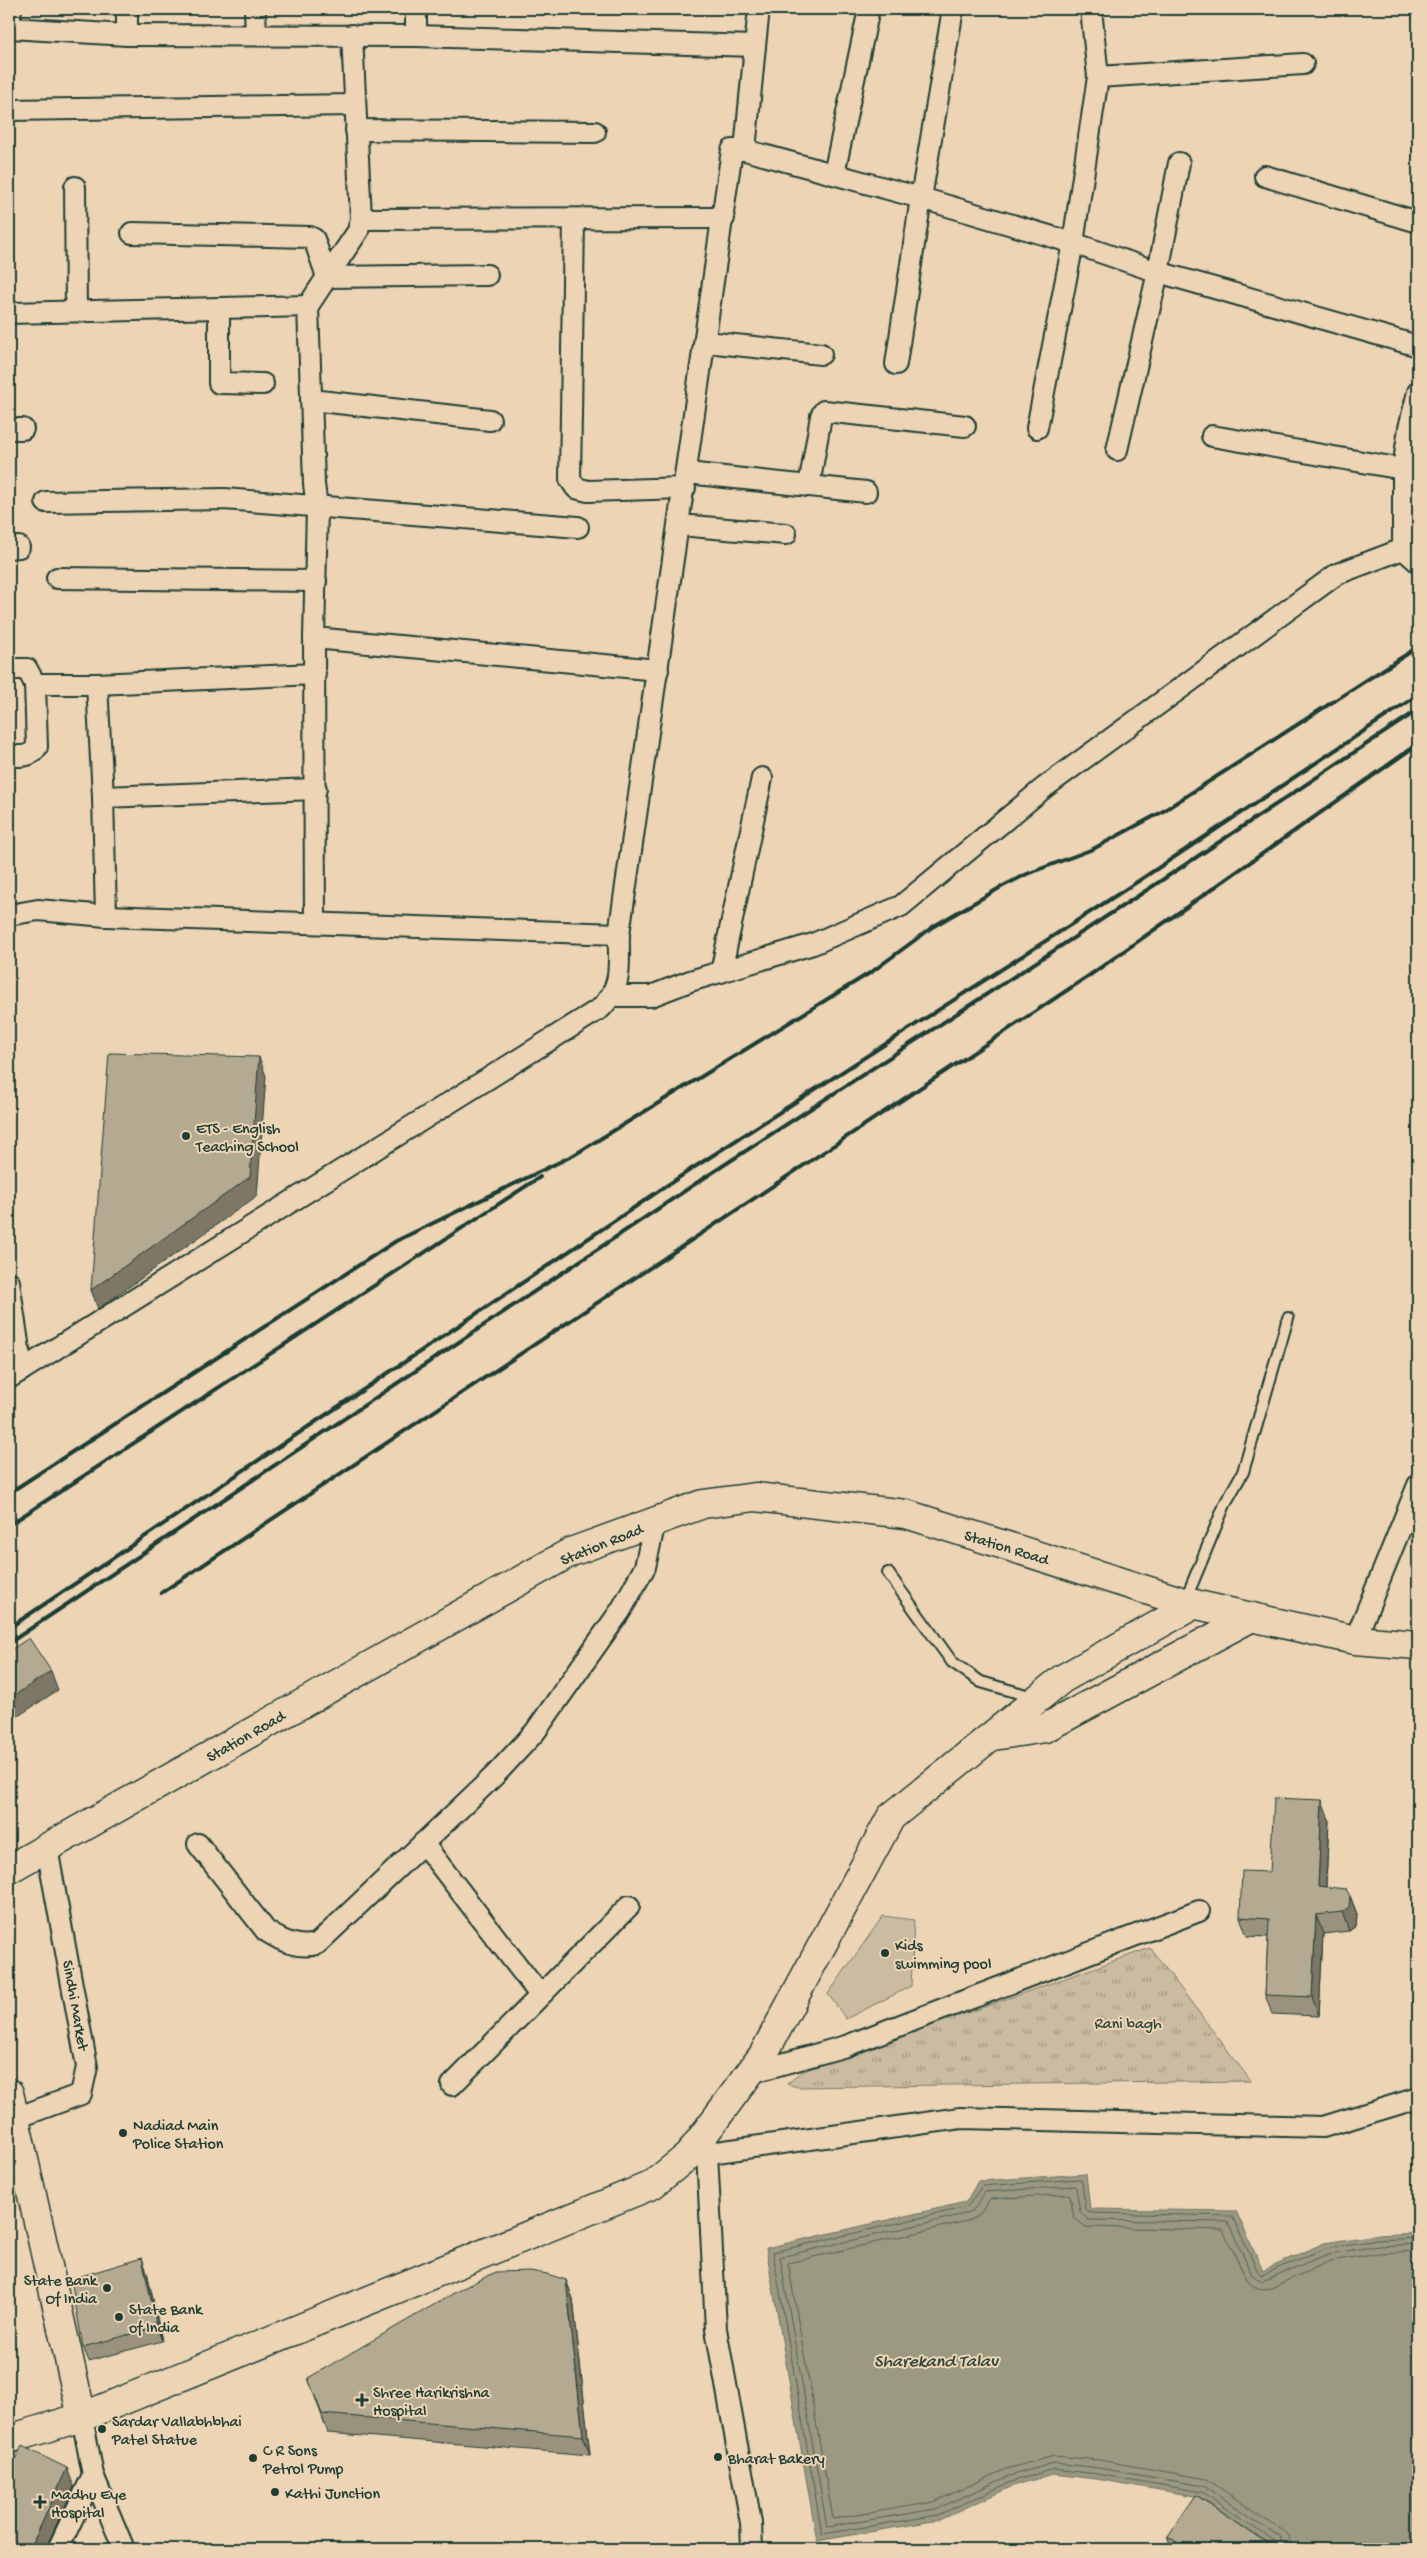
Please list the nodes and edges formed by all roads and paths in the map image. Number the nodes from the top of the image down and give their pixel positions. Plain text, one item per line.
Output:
1 (127, 9) edge
2 (255, 9) edge
3 (416, 9) edge
4 (759, 9) edge
5 (869, 9) edge
6 (953, 9) edge
7 (1092, 9) edge
8 (10, 22) edge
9 (127, 35) junction
10 (256, 35) junction
11 (352, 35) junction
12 (416, 36) junction
13 (755, 46) junction
14 (1303, 64) dead end
15 (1098, 77) junction
16 (354, 105) junction
17 (9, 110) edge
18 (356, 130) junction
19 (596, 132) dead end
20 (745, 150) junction
21 (1179, 163) dead end
22 (834, 174) junction
23 (1265, 176) dead end
24 (75, 187) dead end
25 (921, 198) junction
26 (724, 218) junction
27 (361, 219) junction
28 (574, 220) junction
29 (1418, 222) edge
30 (132, 233) dead end
31 (1073, 243) junction
32 (1158, 272) junction
33 (487, 275) dead end
34 (327, 278) junction
35 (308, 306) junction
36 (219, 308) junction
37 (76, 311) junction
38 (9, 313) edge
39 (706, 342) junction
40 (1418, 346) edge
41 (821, 354) dead end
42 (896, 364) dead end
43 (263, 384) dead end
44 (1418, 392) edge
45 (311, 400) junction
46 (490, 420) dead end
47 (965, 426) dead end
48 (1037, 428) dead end
49 (1212, 436) dead end
50 (1117, 450) dead end
51 (1404, 470) junction
52 (686, 481) junction
53 (808, 486) junction
54 (866, 492) dead end
55 (46, 502) dead end
56 (317, 507) junction
57 (679, 525) junction
58 (578, 527) dead end
59 (786, 534) dead end
60 (1411, 546) edge
61 (1418, 562) edge
62 (57, 578) dead end
63 (316, 580) junction
64 (314, 638) junction
65 (9, 670) edge
66 (658, 670) junction
67 (315, 674) junction
68 (35, 684) junction
69 (96, 684) junction
70 (9, 756) edge
71 (762, 778) dead end
72 (316, 790) junction
73 (103, 797) junction
74 (9, 915) edge
75 (106, 916) junction
76 (315, 923) junction
77 (619, 934) junction
78 (721, 972) junction
79 (613, 996) junction
80 (9, 1282) edge
81 (1288, 1318) dead end
82 (15, 1374) edge
83 (1418, 1485) edge
84 (656, 1522) junction
85 (888, 1573) dead end
86 (1190, 1603) junction
87 (1252, 1617) junction
88 (1355, 1640) junction
89 (1418, 1645) edge
90 (1038, 1698) junction
91 (991, 1736) junction
92 (423, 1843) junction
93 (198, 1844) dead end
94 (47, 1848) junction
95 (9, 1869) edge
96 (629, 1906) dead end
97 (1199, 1911) dead end
98 (540, 1996) junction
99 (750, 2073) junction
100 (452, 2085) dead end
101 (1418, 2098) edge
102 (12, 2106) edge
103 (698, 2155) junction
104 (82, 2417) junction
105 (9, 2439) edge
106 (93, 2476) junction
107 (58, 2549) edge
108 (124, 2549) edge
109 (752, 2549) edge

1 - 9 street
2 - 10 street
3 - 12 street
4 - 13 street
5 - 22 street
6 - 25 street
7 - 15 street
8 - 9 street
9 - 10 street
10 - 11 street
11 - 12 street
11 - 16 street
12 - 13 street
13 - 20 street
14 - 15 street
15 - 31 street
16 - 17 street
16 - 18 street
18 - 19 street
18 - 27 street
20 - 22 street
20 - 26 street
21 - 32 street
22 - 25 street
23 - 29 street
24 - 37 street
25 - 31 street
25 - 42 street
26 - 28 street
26 - 39 street
27 - 28 street
27 - 34 street
28 - 52 street
30 - 34 street
31 - 32 street
31 - 48 street
32 - 40 street
32 - 50 street
33 - 34 street
34 - 35 street
35 - 36 street
35 - 45 street
36 - 37 street
36 - 43 street
37 - 38 street
39 - 41 street
39 - 52 street
44 - 51 street
45 - 46 street
45 - 56 street
47 - 53 street
49 - 51 street
51 - 60 street
52 - 53 street
52 - 57 street
53 - 54 street
55 - 56 street
56 - 58 street
56 - 63 street
57 - 59 street
57 - 66 street
60 - 61 street
60 - 78 street
62 - 63 street
63 - 64 street
64 - 66 street
64 - 67 street
65 - 68 street
66 - 77 street
67 - 69 street
67 - 72 street
68 - 69 street
68 - 70 street
69 - 73 street
71 - 78 street
72 - 73 street
72 - 76 street
73 - 75 street
74 - 75 street
75 - 76 street
76 - 77 street
77 - 79 street
78 - 79 street
79 - 82 street
80 - 82 street
81 - 86 lane
83 - 88 street
84 - 86 main road, Station Road
84 - 92 street
84 - 94 main road, Station Road
85 - 90 lane
86 - 87 main road, Station Road
86 - 90 main road
87 - 88 main road, Station Road
87 - 91 main road
88 - 89 main road, Station Road
90 - 91 main road
91 - 99 main road
92 - 93 street
92 - 98 street
94 - 95 main road, Station Road
94 - 102 street, Sindhi Market
96 - 98 street
97 - 99 street
98 - 100 street
99 - 103 main road
101 - 103 street
102 - 104 main road
103 - 104 main road
103 - 109 street
104 - 105 main road
104 - 106 street
106 - 107 street
106 - 108 street

